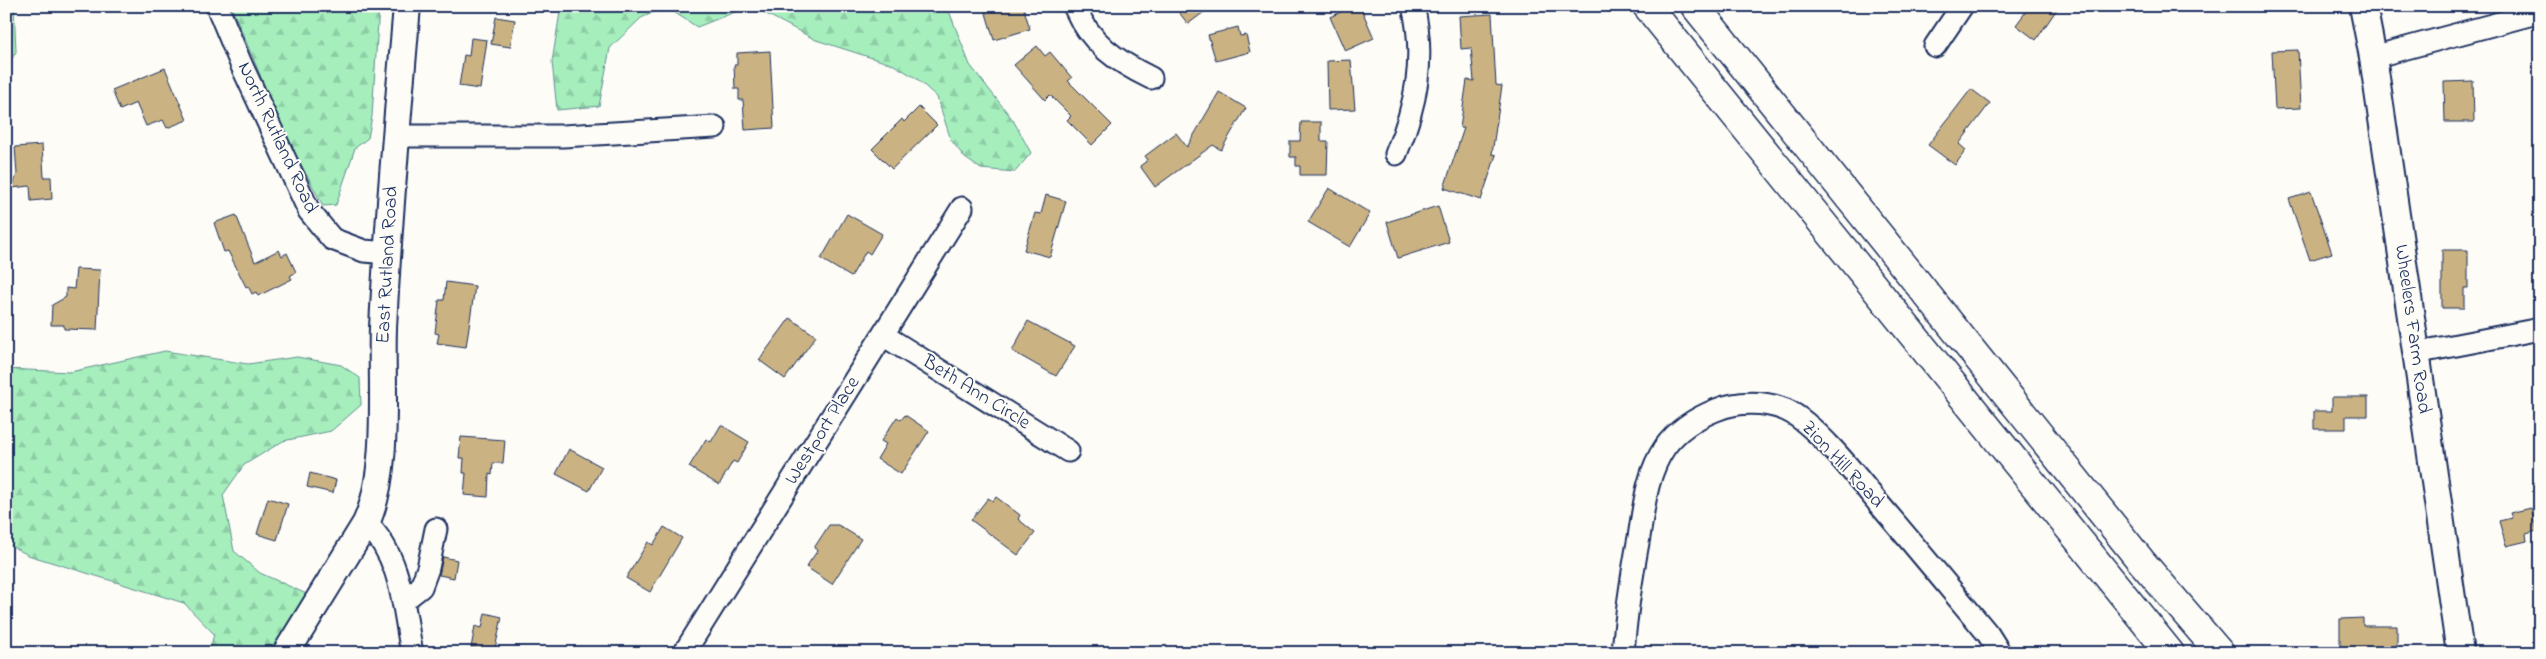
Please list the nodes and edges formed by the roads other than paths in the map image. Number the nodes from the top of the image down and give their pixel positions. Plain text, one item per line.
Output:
1 (217, 6) edge
2 (407, 6) edge
3 (1074, 6) edge
4 (1413, 6) edge
5 (1648, 6) edge
6 (1696, 6) edge
7 (1962, 6) edge
8 (2363, 6) edge
9 (2540, 12) edge
10 (1936, 46) dead end
11 (2373, 57) junction
12 (1151, 78) dead end
13 (715, 127) dead end
14 (396, 136) junction
15 (1396, 154) dead end
16 (962, 208) dead end
17 (388, 253) junction
18 (2540, 329) edge
19 (883, 335) junction
20 (2415, 353) junction
21 (1068, 451) dead end
22 (366, 523) junction
23 (436, 529) dead end
24 (403, 601) junction
25 (286, 653) edge
26 (412, 653) edge
27 (684, 653) edge
28 (1623, 653) edge
29 (2000, 653) edge
30 (2170, 653) edge
31 (2220, 653) edge
32 (2460, 653) edge

1 - 17 street, North Rutland Road
2 - 14 main road, East Rutland Road
3 - 12 street
4 - 15 street
5 - 30 highway
6 - 31 highway
7 - 10 street
8 - 11 main road, Wheelers Farm Road
9 - 11 street
11 - 20 main road, Wheelers Farm Road
13 - 14 street
14 - 17 main road, East Rutland Road
16 - 19 street, Westport Place
17 - 22 main road, East Rutland Road
18 - 20 street
19 - 21 street, Beth Ann Circle
19 - 27 street, Westport Place
20 - 32 main road, Wheelers Farm Road
22 - 24 street
22 - 25 main road, East Rutland Road
23 - 24 street
24 - 26 street
28 - 29 street, Zion Hill Road

